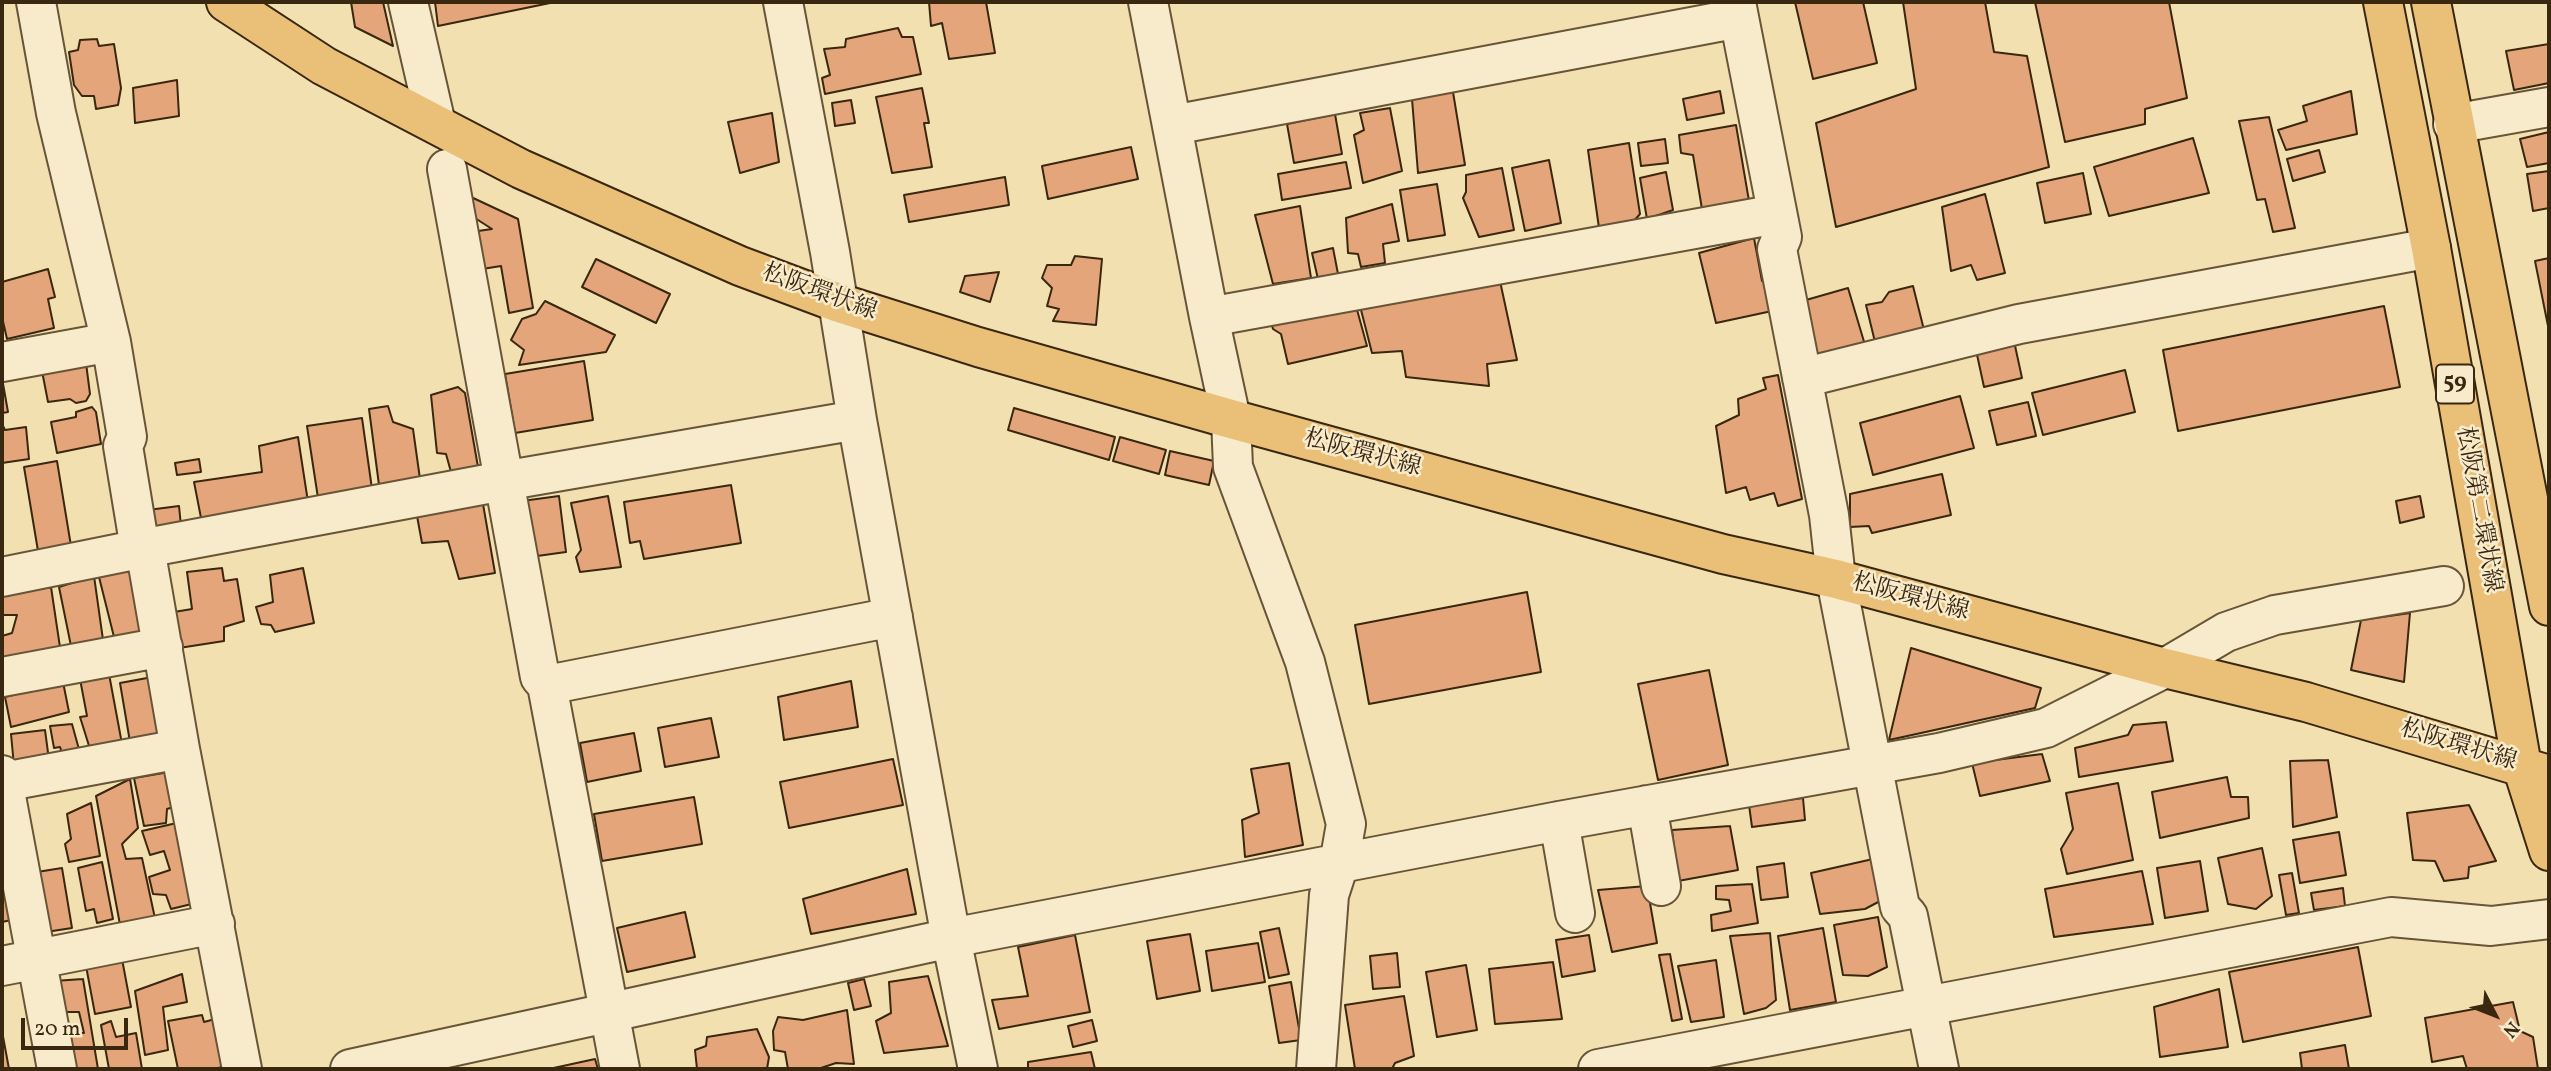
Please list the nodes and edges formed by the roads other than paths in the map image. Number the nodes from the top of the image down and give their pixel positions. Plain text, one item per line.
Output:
1 (36, 2) edge
2 (226, 2) edge
3 (408, 2) edge
4 (783, 2) edge
5 (1148, 2) edge
6 (2383, 2) edge
7 (2431, 2) edge
8 (1738, 10) edge
9 (2549, 107) edge
10 (436, 124) junction
11 (2453, 124) junction
12 (1174, 125) junction
13 (446, 169) dead end
14 (1777, 214) junction
15 (2431, 248) junction
16 (839, 303) junction
17 (1209, 317) junction
18 (111, 342) junction
19 (2, 362) edge
20 (1801, 378) junction
21 (1231, 419) junction
22 (857, 420) junction
23 (503, 481) junction
24 (142, 549) junction
25 (2, 577) edge
26 (1836, 579) junction
27 (2547, 585) edge
28 (2444, 586) dead end
29 (893, 617) junction
30 (163, 647) junction
31 (2165, 668) junction
32 (2, 677) edge
33 (547, 685) junction
34 (180, 749) junction
35 (1873, 763) junction
36 (2535, 771) edge
37 (2, 778) edge
38 (1647, 805) junction
39 (1559, 821) junction
40 (2549, 851) edge
41 (1339, 864) junction
42 (1661, 886) dead end
43 (1575, 913) dead end
44 (2549, 919) edge
45 (215, 924) junction
46 (951, 938) junction
47 (19, 962) edge
48 (1927, 1008) junction
49 (610, 1012) junction
50 (57, 1069) edge
51 (242, 1069) edge
52 (350, 1069) edge
53 (620, 1069) edge
54 (978, 1069) edge
55 (1316, 1069) edge
56 (1598, 1069) edge
57 (1939, 1069) edge

1 - 18 street
2 - 10 main road, 松阪環状線
3 - 10 street
4 - 16 street
5 - 12 street
6 - 15 main road, 松阪第二環状線 / 59
7 - 11 main road, 松阪第二環状線 / 59
8 - 12 street
8 - 14 street
9 - 11 street
10 - 16 main road, 松阪環状線
11 - 27 main road, 松阪第二環状線 / 59
12 - 17 street
13 - 23 street
14 - 17 street
14 - 20 street
15 - 20 street
15 - 36 main road, 松阪第二環状線 / 59
16 - 21 main road, 松阪環状線
16 - 22 street
17 - 21 street
18 - 19 street
18 - 24 street
20 - 26 street
21 - 26 main road, 松阪環状線
21 - 41 street
22 - 23 street
22 - 29 street
23 - 24 street
23 - 33 street
24 - 25 street
24 - 30 street
26 - 31 main road, 松阪環状線
26 - 35 street
28 - 31 street
29 - 33 street
29 - 46 street
30 - 32 street
30 - 34 street
31 - 35 street
31 - 36 main road, 松阪環状線
33 - 49 street
34 - 37 street
34 - 45 street
35 - 38 street
35 - 48 street
36 - 40 main road, 松阪第二環状線 / 59
37 - 47 street
38 - 39 street
38 - 42 street
39 - 41 street
39 - 43 street
41 - 46 street
41 - 55 street
44 - 48 street
45 - 47 street
45 - 51 street
46 - 49 street
46 - 54 street
47 - 50 street
48 - 56 street
48 - 57 street
49 - 52 street
49 - 53 street

